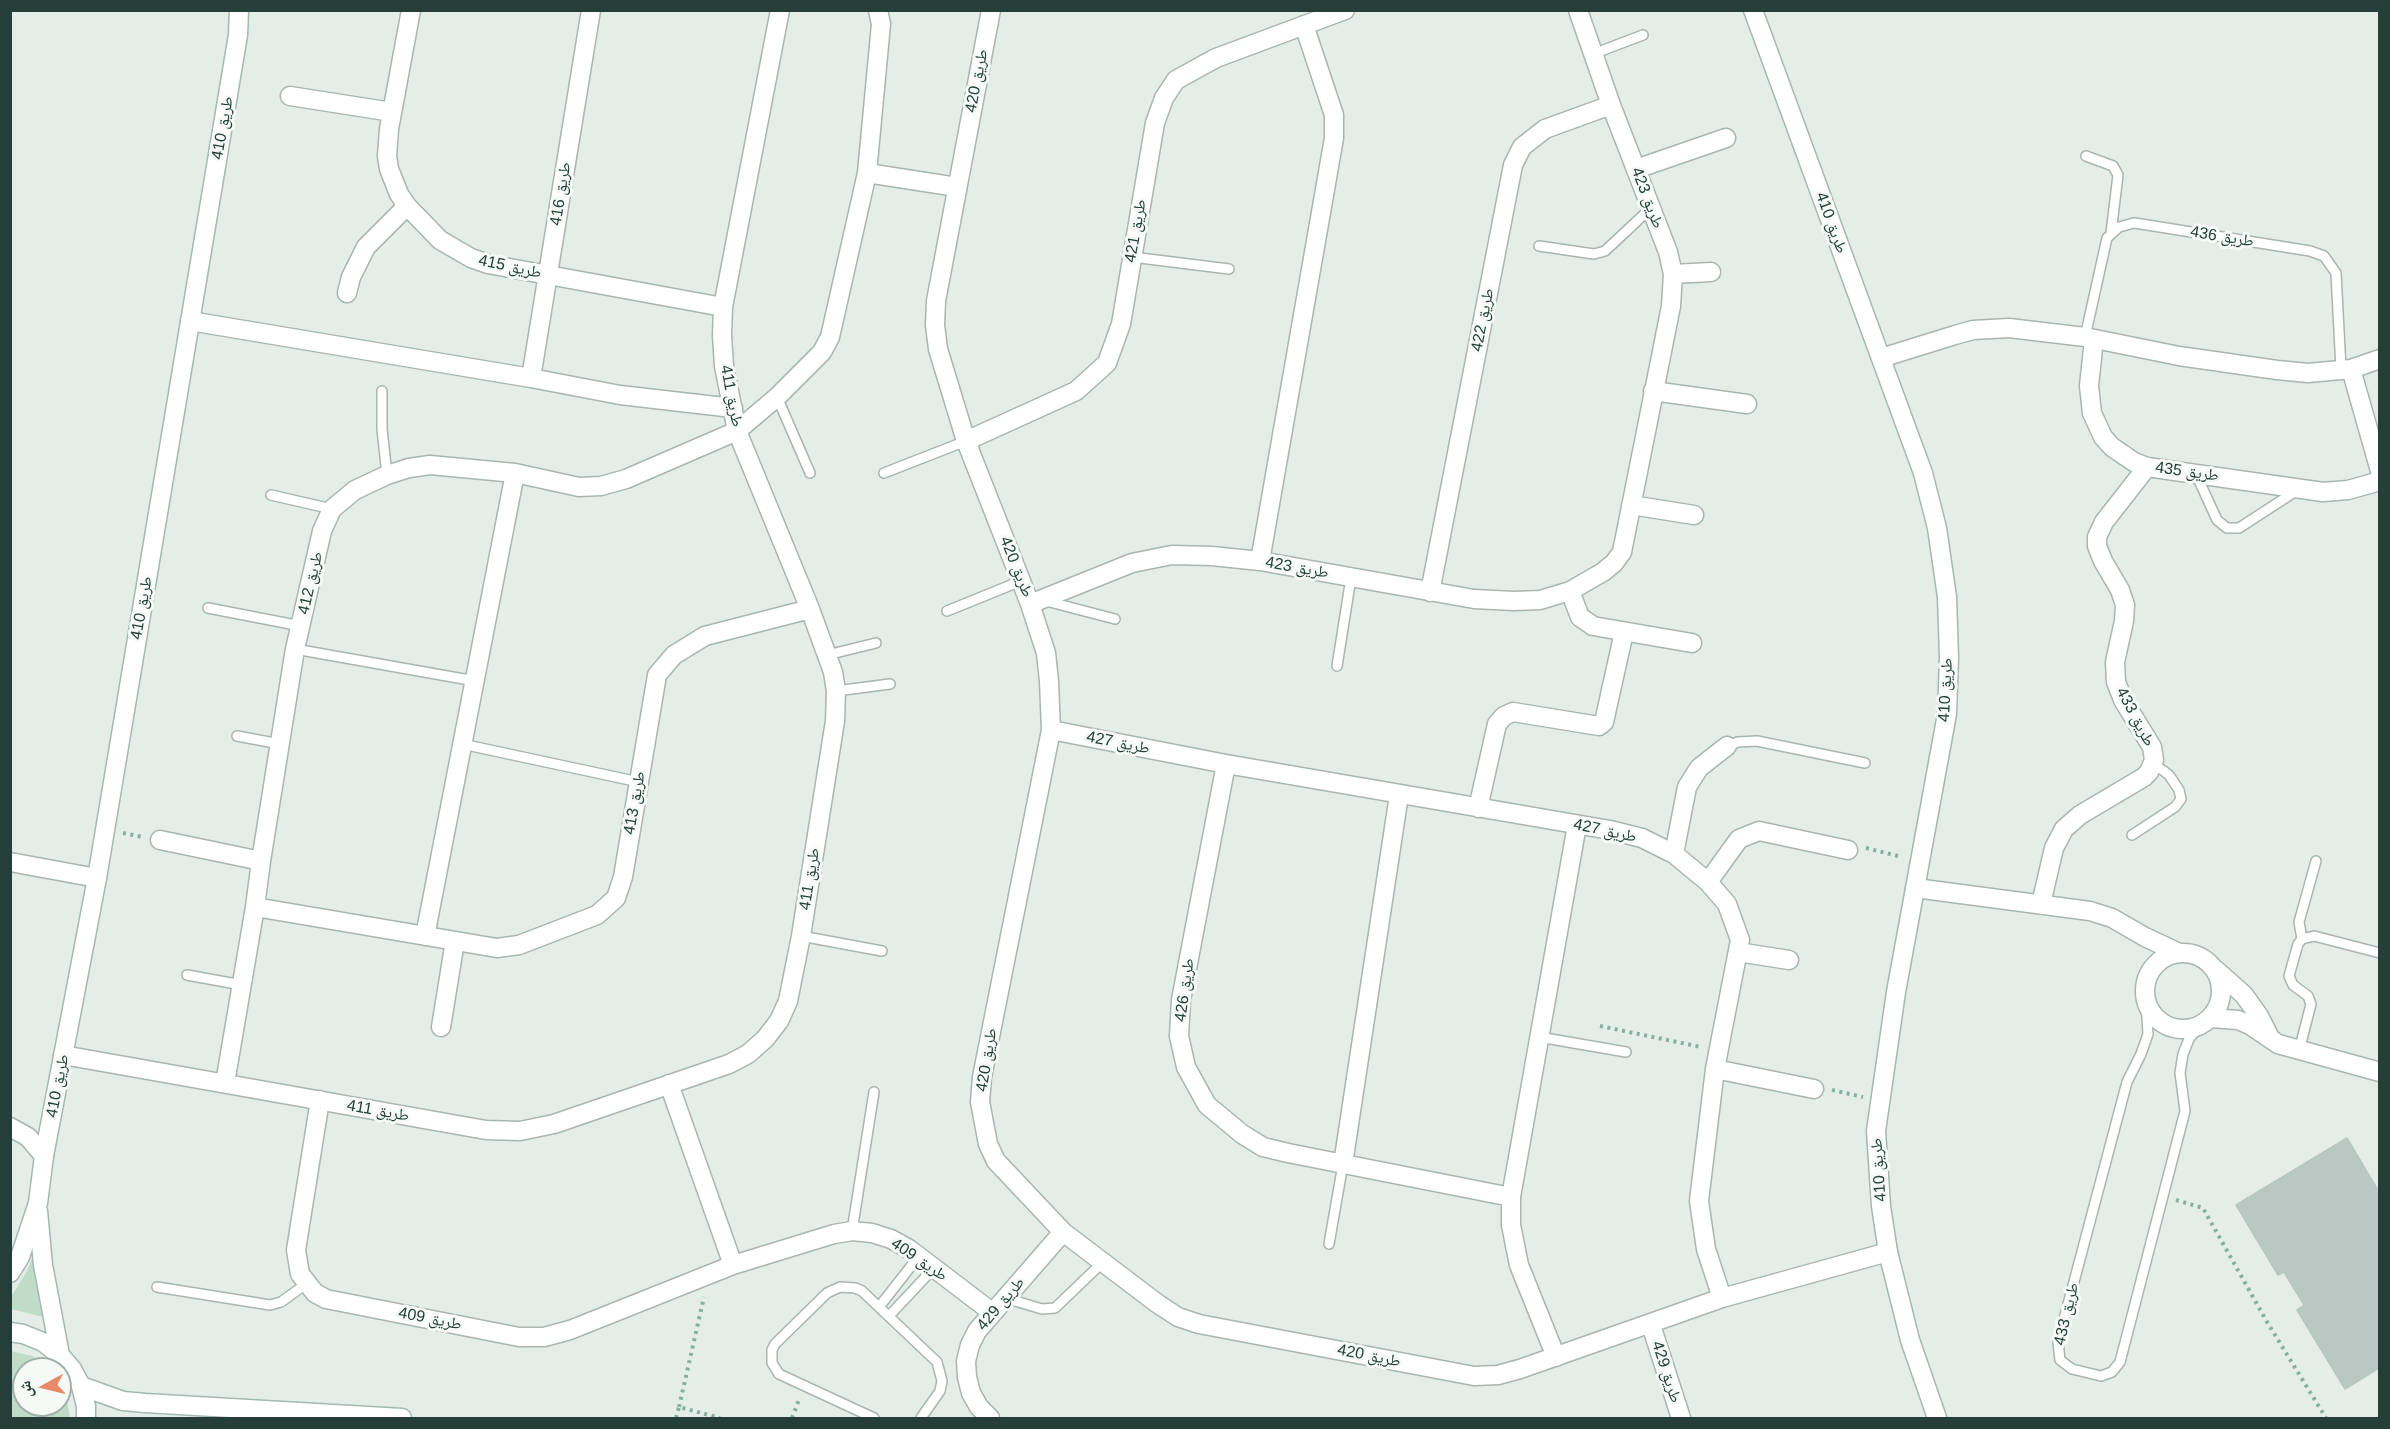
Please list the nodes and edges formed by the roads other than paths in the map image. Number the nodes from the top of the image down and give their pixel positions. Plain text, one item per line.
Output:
1 (239, 10) edge
2 (411, 10) edge
3 (591, 10) edge
4 (780, 10) edge
5 (878, 10) edge
6 (991, 10) edge
7 (1345, 10) edge
8 (1578, 10) edge
9 (1753, 10) edge
10 (1304, 25) junction
11 (1644, 34) dead end
12 (1593, 54) junction
13 (290, 96) dead end
14 (1611, 105) junction
15 (392, 112) junction
16 (1726, 138) dead end
17 (2086, 156) dead end
18 (1635, 169) junction
19 (867, 173) junction
20 (957, 187) junction
21 (407, 206) junction
22 (1651, 208) junction
23 (2111, 233) junction
24 (1539, 246) dead end
25 (1132, 257) junction
26 (1229, 269) dead end
27 (1711, 272) dead end
28 (1673, 274) junction
29 (548, 275) junction
30 (347, 293) dead end
31 (723, 307) junction
32 (190, 321) junction
33 (2090, 338) junction
34 (1881, 358) junction
35 (2379, 359) edge
36 (2346, 369) junction
37 (531, 378) junction
38 (382, 391) dead end
39 (1653, 391) junction
40 (777, 397) junction
41 (1747, 404) dead end
42 (733, 408) junction
43 (737, 431) junction
44 (966, 441) junction
45 (2147, 466) junction
46 (2379, 471) edge
47 (515, 473) junction
48 (810, 473) dead end
49 (884, 473) dead end
50 (2196, 474) junction
51 (387, 475) junction
52 (2379, 482) edge
53 (2300, 489) junction
54 (271, 495) dead end
55 (1631, 505) junction
56 (332, 509) junction
57 (1694, 515) dead end
58 (1260, 561) junction
59 (1351, 578) junction
60 (1021, 581) junction
61 (1570, 591) junction
62 (1430, 592) junction
63 (1037, 602) junction
64 (208, 608) dead end
65 (810, 609) junction
66 (947, 612) dead end
67 (1115, 619) dead end
68 (301, 626) junction
69 (1624, 632) junction
70 (876, 643) dead end
71 (1692, 643) dead end
72 (295, 649) junction
73 (827, 655) junction
74 (1337, 666) dead end
75 (475, 681) junction
76 (890, 684) dead end
77 (836, 691) junction
78 (1051, 730) junction
79 (237, 736) dead end
80 (280, 744) junction
81 (462, 744) junction
82 (1727, 746) joint
83 (1865, 763) dead end
84 (1226, 764) junction
85 (2152, 767) junction
86 (639, 782) junction
87 (1399, 795) junction
88 (1478, 808) junction
89 (1577, 825) junction
90 (2132, 835) dead end
91 (160, 840) road end
92 (1848, 850) road end
93 (1674, 854) junction
94 (261, 861) junction
95 (2316, 861) dead end
96 (10, 862) edge
97 (97, 878) junction
98 (1708, 882) junction
99 (1916, 888) junction
100 (2041, 904) junction
101 (255, 907) junction
102 (2134, 931) junction
103 (425, 936) junction
104 (801, 936) junction
105 (2302, 939) junction
106 (455, 941) junction
107 (882, 951) dead end
108 (1738, 952) junction
109 (2179, 953) junction
110 (2379, 953) edge
111 (1789, 960) dead end
112 (2215, 970) junction
113 (2150, 971) junction
114 (187, 975) dead end
115 (242, 985) junction
116 (2146, 1002) junction
117 (2205, 1022) junction
118 (441, 1027) dead end
119 (1539, 1037) junction
120 (2271, 1041) junction
121 (2299, 1051) junction
122 (1626, 1052) dead end
123 (63, 1055) junction
124 (1715, 1069) junction
125 (2379, 1072) edge
126 (225, 1083) junction
127 (669, 1084) junction
128 (1814, 1089) road end
129 (874, 1092) dead end
130 (321, 1100) junction
131 (10, 1127) edge
132 (44, 1156) junction
133 (1343, 1164) junction
134 (1511, 1197) junction
135 (38, 1203) junction
136 (852, 1232) junction
137 (1064, 1232) junction
138 (1329, 1244) dead end
139 (1887, 1252) junction
140 (919, 1256) junction
141 (1103, 1263) junction
142 (733, 1265) junction
143 (934, 1268) junction
144 (10, 1273) edge
145 (306, 1284) junction
146 (157, 1287) dead end
147 (1005, 1298) junction
148 (1722, 1298) junction
149 (879, 1307) junction
150 (993, 1313) junction
151 (889, 1316) junction
152 (1651, 1324) junction
153 (10, 1332) edge
154 (60, 1355) junction
155 (1556, 1357) junction
156 (81, 1386) junction
157 (1929, 1390) junction
158 (86, 1419) edge
159 (402, 1419) edge
160 (874, 1419) edge
161 (921, 1419) edge
162 (990, 1419) edge
163 (1681, 1419) edge
164 (1937, 1419) edge
165 (1950, 1419) edge

1 - 32 street, طريق 410
2 - 15 street, طريق 415
3 - 29 street, طريق 416
4 - 31 street, طريق 411
5 - 19 street, طريق 412
6 - 20 street, طريق 420
7 - 10 street, طريق 421
8 - 12 street, طريق 423
9 - 34 street, طريق 410
10 - 25 street, طريق 421
10 - 58 street
11 - 12 lane
12 - 14 street, طريق 423
13 - 15 street
14 - 18 street, طريق 423
14 - 62 street, طريق 422
15 - 21 street, طريق 415
16 - 18 street
17 - 23 lane
18 - 22 street, طريق 423
19 - 20 street
19 - 40 street, طريق 412
20 - 44 street, طريق 420
21 - 29 street, طريق 415
21 - 30 street
22 - 24 lane
22 - 28 street, طريق 423
23 - 33 lane
23 - 36 lane, طريق 436
25 - 26 lane
25 - 44 street, طريق 421
27 - 28 street
28 - 39 street, طريق 423
29 - 31 street, طريق 415
29 - 37 street, طريق 416
31 - 42 street, طريق 411
32 - 37 street
32 - 97 street, طريق 410
33 - 34 street
33 - 36 street
33 - 45 street, طريق 435
34 - 99 street, طريق 410
35 - 36 street
36 - 46 street
37 - 42 street
38 - 51 lane
39 - 41 street
39 - 55 street, طريق 423
40 - 43 street, طريق 412
40 - 48 lane
42 - 43 street, طريق 411
43 - 47 street, طريق 412
43 - 65 street, طريق 411
44 - 49 lane
44 - 60 street, طريق 420
45 - 50 street, طريق 435
45 - 85 street, طريق 433
47 - 51 street, طريق 412
47 - 75 street
50 - 53 street, طريق 435
50 - 53 lane
51 - 56 street, طريق 412
52 - 53 street, طريق 435
54 - 56 lane
55 - 57 street
55 - 61 street, طريق 423
56 - 68 street, طريق 412
58 - 59 street, طريق 423
58 - 63 street, طريق 423
59 - 62 street, طريق 423
59 - 74 lane
60 - 63 street, طريق 420
60 - 66 lane
61 - 62 street, طريق 423
61 - 69 street
63 - 67 lane
63 - 78 street, طريق 420
64 - 68 lane
65 - 73 street, طريق 411
65 - 86 street, طريق 413
68 - 72 street, طريق 412
69 - 71 street
69 - 88 street
70 - 73 lane
72 - 75 lane
72 - 80 street, طريق 412
73 - 77 street, طريق 411
75 - 81 street
76 - 77 lane
77 - 104 street, طريق 411
78 - 84 street, طريق 427
78 - 137 street, طريق 420
79 - 80 lane
80 - 94 street, طريق 412
81 - 86 lane
81 - 103 street
82 - 83 lane
82 - 93 street
84 - 87 street, طريق 427
84 - 133 street, طريق 426
85 - 90 lane
85 - 100 street, طريق 433
86 - 106 street, طريق 413
87 - 88 street, طريق 427
87 - 133 street
88 - 89 street, طريق 427
89 - 93 street, طريق 427
89 - 119 street
91 - 94 street
92 - 98 street
93 - 98 street, طريق 427
94 - 101 street, طريق 412
95 - 105 lane
96 - 97 street
97 - 123 street, طريق 410
98 - 108 street, طريق 427
99 - 100 street
99 - 139 street, طريق 410
100 - 102 street
101 - 103 street, طريق 413
101 - 115 street, طريق 412
102 - 109 street
102 - 113 street
103 - 106 street, طريق 413
104 - 107 lane
104 - 127 street, طريق 411
105 - 110 lane
105 - 121 lane
106 - 118 street
108 - 111 street
108 - 124 street, طريق 427
109 - 112 street
109 - 113 street
112 - 117 street
112 - 120 street
113 - 116 street
114 - 115 lane
115 - 126 street, طريق 412
116 - 117 street
116 - 117 lane, طريق 433
117 - 120 street
119 - 122 lane
119 - 134 street
120 - 121 street
121 - 125 street
123 - 126 street, طريق 411
123 - 132 street, طريق 410
124 - 128 street
124 - 148 street, طريق 427
126 - 130 street, طريق 411
127 - 130 street, طريق 411
127 - 142 street
129 - 136 lane
130 - 145 street
131 - 132 street
132 - 135 street, طريق 410
133 - 134 street, طريق 426
133 - 138 lane
134 - 155 street
135 - 144 street, طريق 410
135 - 154 street, طريق 410
136 - 140 street, طريق 409
136 - 142 street, طريق 409
137 - 141 street, طريق 420
137 - 147 street, طريق 429
139 - 148 street, طريق 420
139 - 157 street, طريق 410
140 - 143 street, طريق 409
140 - 149 lane
141 - 147 lane
141 - 155 street, طريق 420
142 - 145 street, طريق 409
143 - 150 street, طريق 409
143 - 151 lane
145 - 146 lane
147 - 150 street, طريق 429
148 - 152 street, طريق 420
149 - 151 lane
149 - 160 lane
150 - 162 street, طريق 429
151 - 161 lane
152 - 155 street, طريق 420
152 - 163 street, طريق 429
153 - 154 street
154 - 156 street
156 - 158 street
156 - 159 street
157 - 164 street, طريق 410
157 - 165 street, طريق 410

